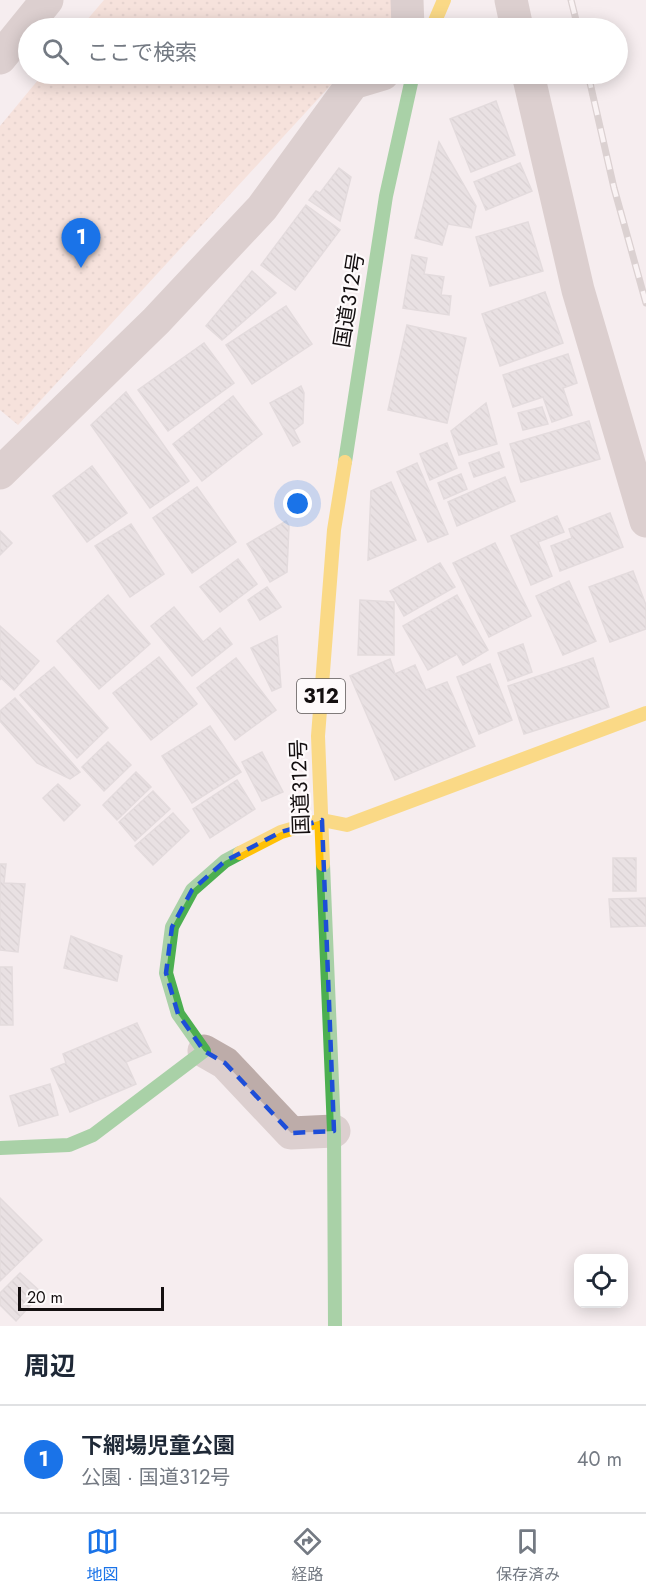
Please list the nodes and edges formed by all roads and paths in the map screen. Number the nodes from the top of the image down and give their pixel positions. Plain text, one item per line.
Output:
1 (46, 0) edge
2 (407, 0) edge
3 (444, 0) edge
4 (511, 0) edge
5 (32, 18) edge
6 (408, 18) edge
7 (436, 18) edge
8 (515, 18) edge
9 (18, 35) edge
10 (0, 58) edge
11 (352, 84) edge
12 (411, 84) edge
13 (530, 84) edge
14 (0, 473) edge
15 (646, 521) edge
16 (646, 713) edge
17 (322, 820) junction
18 (204, 1052) junction
19 (334, 1131) junction
20 (0, 1148) edge
21 (335, 1326) edge

1 - 5 street
2 - 6 street
3 - 7 main road
4 - 8 street
9 - 10 street
11 - 14 street
12 - 17 main road, 国道312号 / 312
13 - 15 street
16 - 17 main road
17 - 18 main road
17 - 19 main road, 国道312号 / 312
18 - 19 street
18 - 20 main road
19 - 21 main road, 国道312号 / 312

